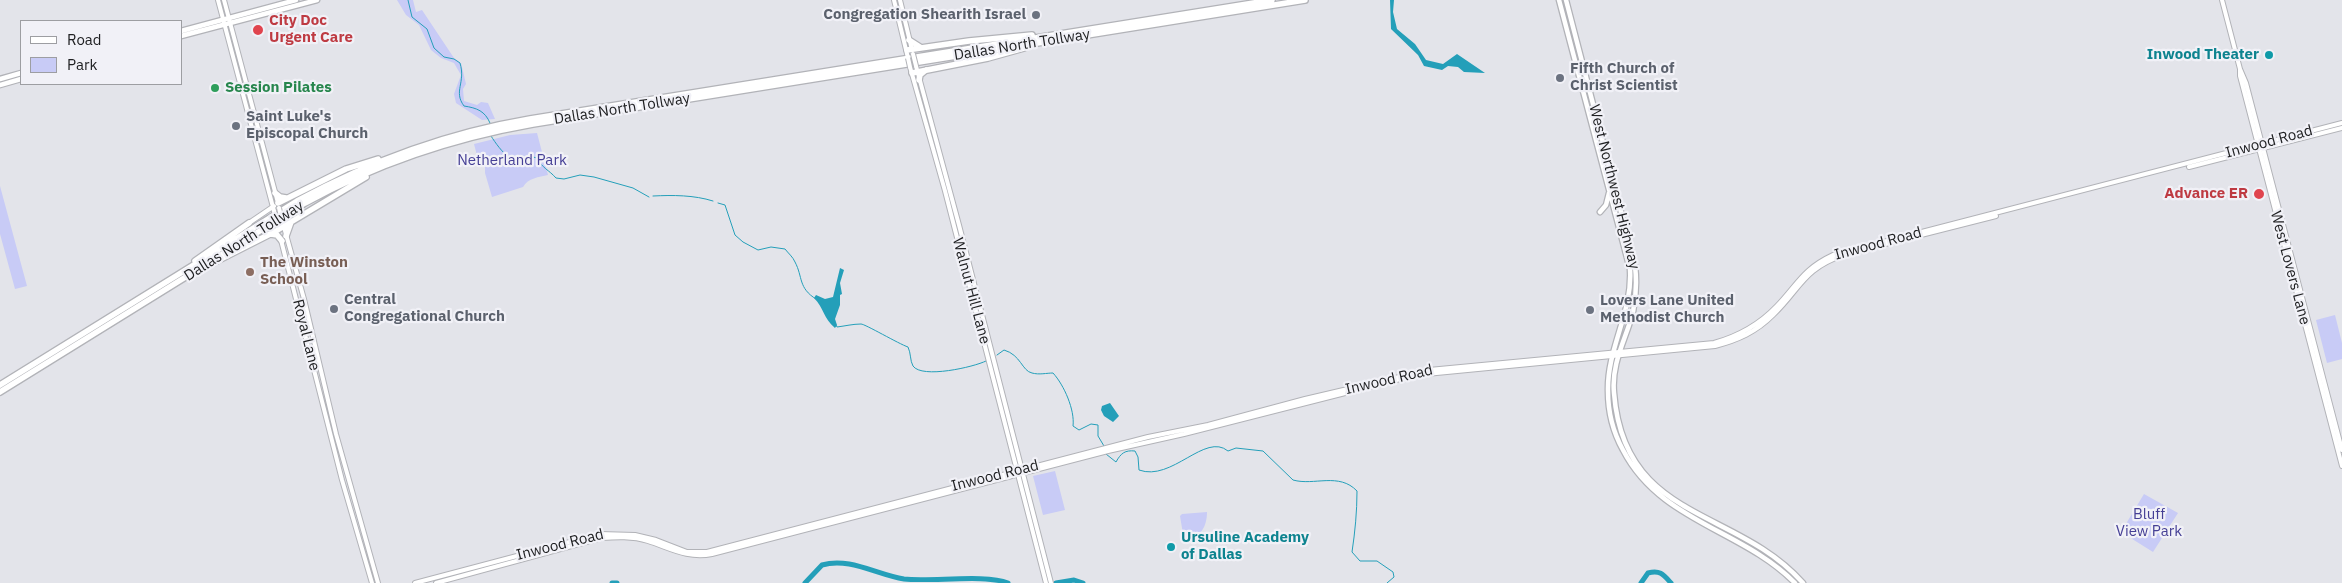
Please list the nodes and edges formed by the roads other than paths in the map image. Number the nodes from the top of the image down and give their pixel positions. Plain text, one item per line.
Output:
1 (218, 0) edge
2 (224, 0) edge
3 (296, 0) edge
4 (317, 0) edge
5 (894, 0) edge
6 (900, 0) edge
7 (1272, 0) edge
8 (1305, 0) edge
9 (1559, 0) edge
10 (1566, 0) edge
11 (2222, 0) edge
12 (278, 8) junction
13 (900, 14) junction
14 (229, 20) junction
15 (223, 22) junction
16 (182, 31) edge
17 (1052, 35) junction
18 (182, 36) edge
19 (909, 40) junction
20 (1045, 42) junction
21 (922, 47) junction
22 (910, 52) junction
23 (240, 62) junction
24 (235, 63) junction
25 (914, 69) junction
26 (927, 70) junction
27 (20, 74) edge
28 (244, 75) junction
29 (238, 77) junction
30 (0, 79) edge
31 (20, 79) edge
32 (920, 80) junction
33 (0, 85) edge
34 (253, 111) junction
35 (248, 112) junction
36 (2342, 126) edge
37 (260, 137) junction
38 (255, 139) junction
39 (2260, 146) junction
40 (402, 152) junction
41 (385, 165) junction
42 (1610, 189) junction
43 (275, 193) junction
44 (286, 198) junction
45 (276, 208) junction
46 (1600, 212) dead end
47 (292, 221) junction
48 (248, 224) joint
49 (280, 225) junction
50 (269, 235) junction
51 (284, 238) junction
52 (1634, 258) junction
53 (1628, 259) junction
54 (296, 269) junction
55 (290, 270) junction
56 (188, 272) junction
57 (304, 299) junction
58 (298, 300) junction
59 (1611, 355) junction
60 (1618, 355) junction
61 (320, 380) junction
62 (0, 384) edge
63 (0, 392) edge
64 (337, 448) junction
65 (2341, 451) edge
66 (2342, 466) edge
67 (1020, 472) junction
68 (1035, 520) junction
69 (1030, 521) junction
70 (363, 530) junction
71 (358, 532) junction
72 (1727, 534) junction
73 (635, 536) junction
74 (462, 570) junction
75 (1795, 575) junction
76 (464, 576) junction
77 (1791, 579) junction
78 (372, 583) edge
79 (378, 583) edge
80 (415, 583) edge
81 (436, 583) edge
82 (1046, 583) edge
83 (1051, 583) edge
84 (1795, 583) edge
85 (1803, 583) edge

1 - 15 main road, Royal Lane
2 - 14 main road, Royal Lane
3 - 12 main road
4 - 12 main road
5 - 13 main road, Walnut Hill Lane
6 - 13 main road, Walnut Hill Lane
7 - 17 highway, Dallas North Tollway
8 - 20 highway, Dallas North Tollway
9 - 42 main road, West Northwest Highway
10 - 52 main road, West Northwest Highway
11 - 39 main road, West Lovers Lane
12 - 14 main road
13 - 19 main road, Walnut Hill Lane
13 - 22 main road, Walnut Hill Lane
14 - 15 main road
14 - 23 main road, Royal Lane
15 - 16 main road
15 - 18 main road
15 - 24 main road, Royal Lane
17 - 21 highway
17 - 40 highway, Dallas North Tollway
19 - 21 highway
19 - 22 main road, Walnut Hill Lane
20 - 26 highway
20 - 41 highway, Dallas North Tollway
21 - 22 highway
22 - 25 main road, Walnut Hill Lane, bridge
23 - 24 main road
23 - 28 main road, Royal Lane
24 - 29 main road, Royal Lane
25 - 26 highway
25 - 32 main road, Walnut Hill Lane
25 - 67 main road, Walnut Hill Lane
26 - 32 highway
27 - 30 main road
28 - 29 main road
28 - 34 main road, Royal Lane
29 - 35 main road, Royal Lane
31 - 33 main road
32 - 67 main road, Walnut Hill Lane
34 - 35 main road
34 - 37 main road, Royal Lane
35 - 38 main road, Royal Lane
36 - 39 main road, Inwood Road
37 - 38 main road
37 - 43 main road, Royal Lane
38 - 45 main road, Royal Lane
39 - 60 main road, Inwood Road
39 - 65 main road, West Lovers Lane
40 - 44 highway
40 - 56 highway, Dallas North Tollway
41 - 47 highway
41 - 56 highway, Dallas North Tollway
42 - 46 main road
42 - 53 main road, West Northwest Highway
43 - 44 highway
43 - 45 main road, Royal Lane
44 - 45 highway
45 - 48 main road
45 - 49 main road, Royal Lane, bridge
47 - 49 highway
47 - 51 highway
48 - 56 highway
49 - 50 highway
49 - 51 main road, Royal Lane
50 - 51 highway
50 - 56 highway
51 - 54 main road, Royal Lane
51 - 55 main road, Royal Lane
52 - 53 main road
52 - 60 main road, West Northwest Highway
53 - 59 main road, West Northwest Highway
54 - 55 main road
54 - 57 main road, Royal Lane
55 - 58 main road, Royal Lane
56 - 62 highway, Dallas North Tollway
56 - 63 highway, Dallas North Tollway
57 - 58 main road
57 - 61 main road, Royal Lane
58 - 61 main road, Royal Lane
59 - 60 main road, Inwood Road
59 - 67 main road, Inwood Road
59 - 72 main road, West Northwest Highway
60 - 72 main road, West Northwest Highway
61 - 64 main road, Royal Lane
64 - 70 main road, Royal Lane
64 - 71 main road, Royal Lane
65 - 66 main road, West Lovers Lane
67 - 68 main road, Walnut Hill Lane
67 - 69 main road, Walnut Hill Lane
67 - 73 main road, Inwood Road
68 - 69 main road
68 - 83 main road, Walnut Hill Lane
69 - 82 main road, Walnut Hill Lane
70 - 71 main road
70 - 79 main road, Royal Lane
71 - 78 main road, Royal Lane
72 - 75 main road, West Northwest Highway
72 - 77 main road, West Northwest Highway
73 - 74 main road, Inwood Road
73 - 76 main road, Inwood Road
74 - 76 main road
74 - 80 main road, Inwood Road
75 - 77 main road
75 - 85 main road, West Northwest Highway
76 - 81 main road, Inwood Road
77 - 84 main road, West Northwest Highway

